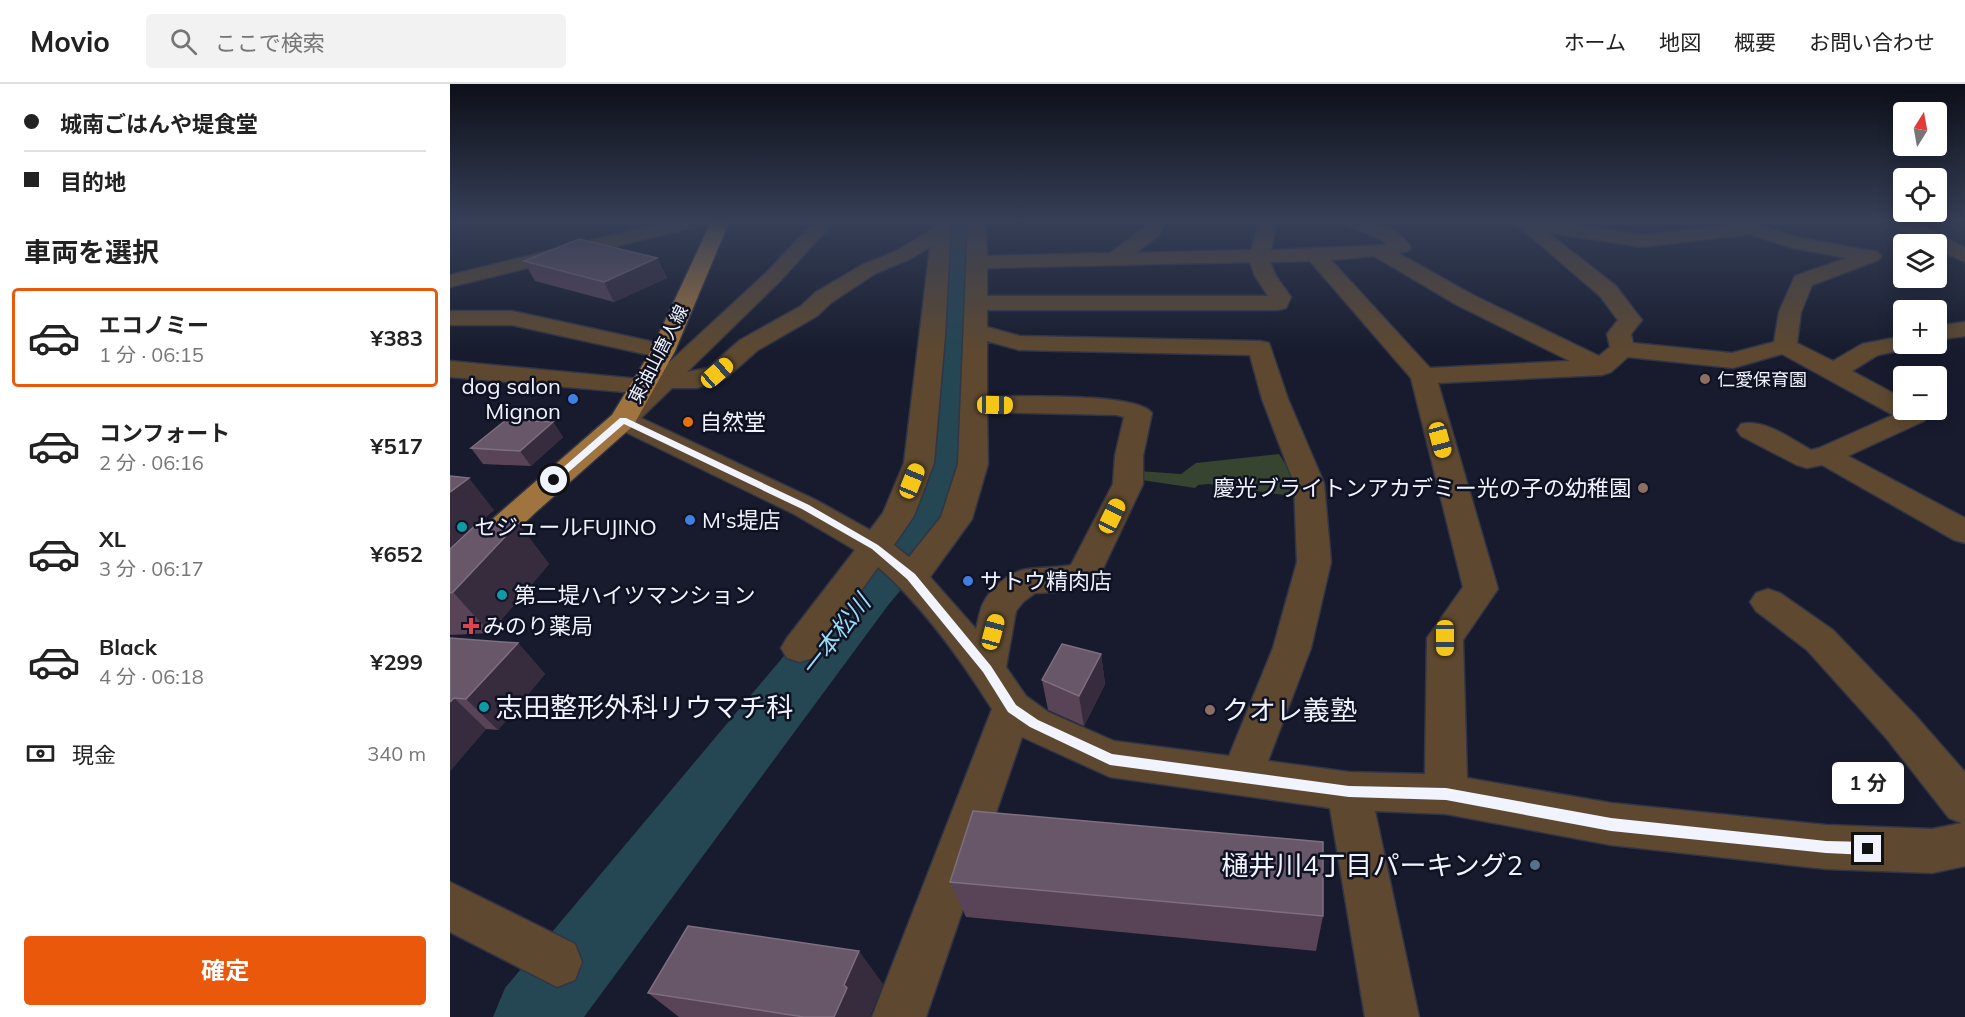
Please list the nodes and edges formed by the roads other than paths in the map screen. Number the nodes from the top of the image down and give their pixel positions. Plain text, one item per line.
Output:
1 (512, 266) edge
2 (701, 266) edge
3 (784, 266) edge
4 (877, 266) edge
5 (939, 266) edge
6 (977, 266) edge
7 (1260, 266) edge
8 (1325, 266) edge
9 (1405, 266) edge
10 (1577, 266) edge
11 (1845, 266) edge
12 (450, 281) edge
13 (976, 317) junction
14 (450, 318) edge
15 (1965, 329) edge
16 (1947, 331) edge
17 (1893, 345) edge
18 (1785, 346) junction
19 (663, 351) junction
20 (1612, 358) junction
21 (450, 369) edge
22 (1833, 372) junction
23 (1423, 376) junction
24 (654, 383) junction
25 (974, 404) junction
26 (623, 420) junction
27 (1751, 430) dead end
28 (1826, 456) junction
29 (1965, 532) edge
30 (892, 561) junction
31 (450, 575) edge
32 (1768, 602) dead end
33 (800, 648) dead end
34 (987, 669) junction
35 (1012, 708) junction
36 (1242, 775) junction
37 (1349, 791) junction
38 (1446, 794) junction
39 (1965, 804) edge
40 (1965, 844) edge
41 (450, 906) edge
42 (557, 962) dead end
43 (899, 1017) edge
44 (1392, 1017) edge

1 - 12 street
2 - 19 main road, 東油山唐人線
3 - 24 street
4 - 24 street
5 - 30 street
6 - 13 street
7 - 13 street
8 - 23 street
9 - 20 street
10 - 20 street
11 - 18 street
13 - 25 street
13 - 36 street
14 - 19 street
15 - 16 street
17 - 22 street
18 - 20 street
18 - 22 street
19 - 24 main road, 東油山唐人線
20 - 23 street
21 - 24 street
22 - 28 street
23 - 38 street
24 - 26 main road, 東油山唐人線
25 - 30 street
25 - 34 street
26 - 30 street
26 - 31 main road, 東油山唐人線
27 - 28 street
28 - 29 street
30 - 33 street
30 - 34 street
32 - 39 street
34 - 35 street
35 - 36 street
35 - 43 street
36 - 37 street
37 - 38 street
37 - 44 street
38 - 40 street
41 - 42 street

